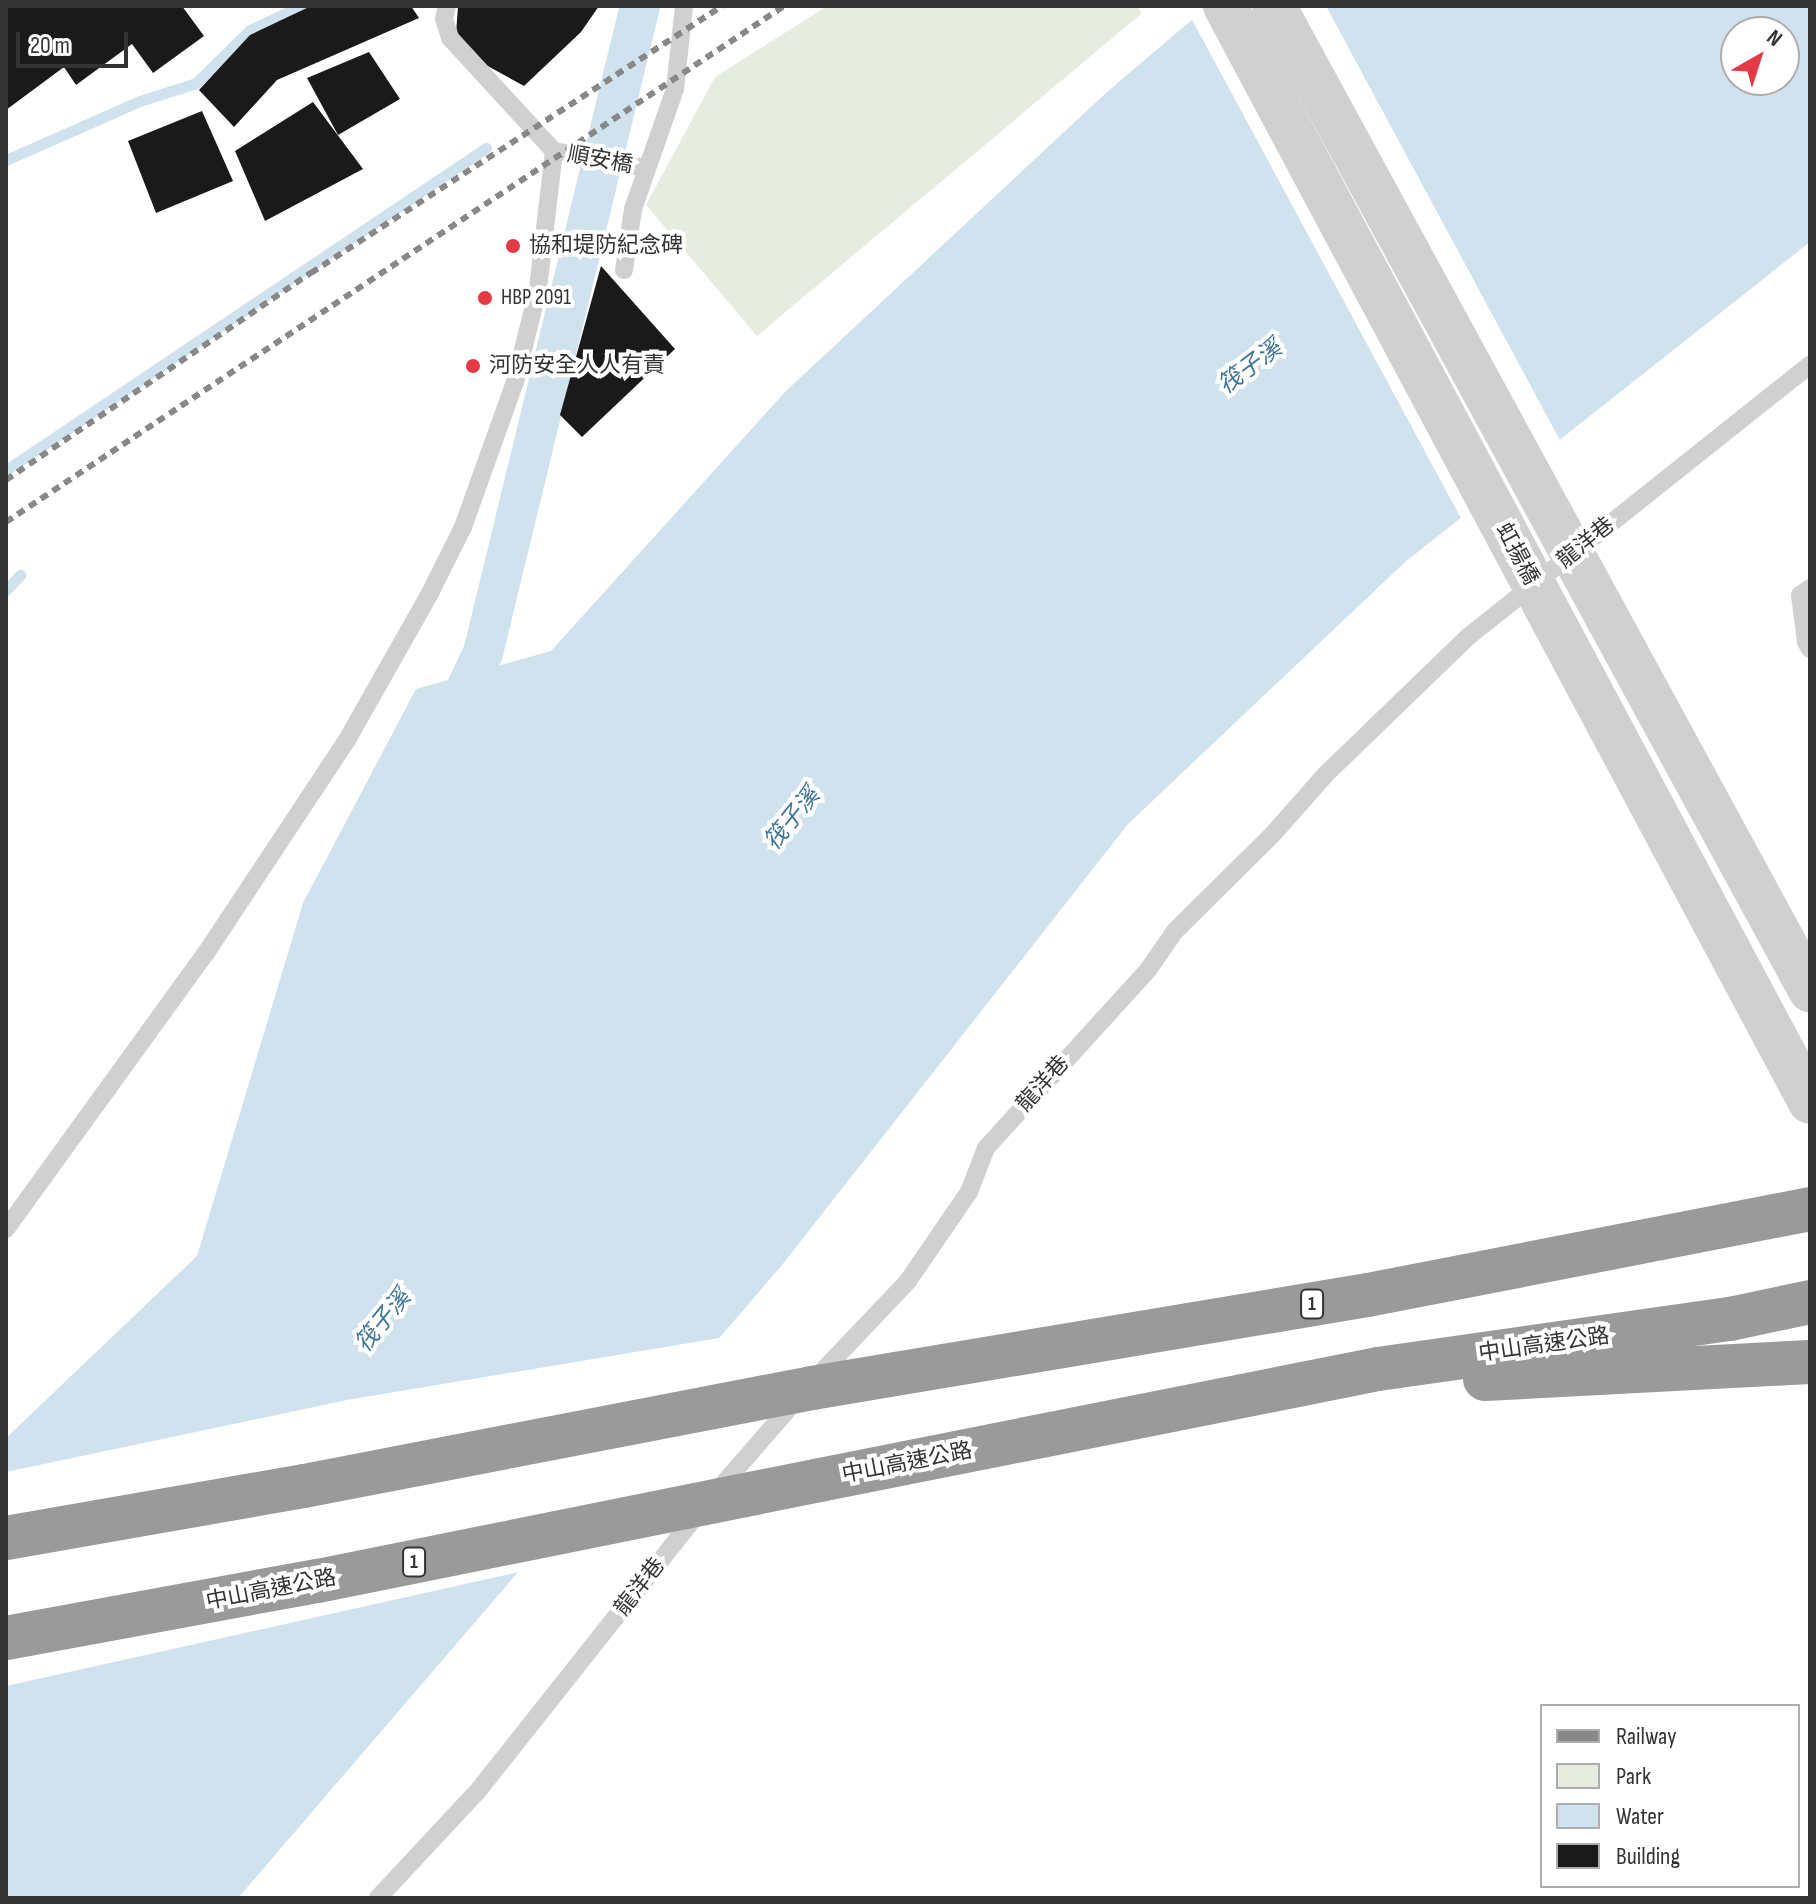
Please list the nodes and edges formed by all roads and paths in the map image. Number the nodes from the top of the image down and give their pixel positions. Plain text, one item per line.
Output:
1 (447, 6) edge
2 (684, 6) edge
3 (1225, 6) edge
4 (1274, 6) edge
5 (554, 151) junction
6 (646, 168) junction
7 (624, 270) dead end
8 (1810, 365) edge
9 (1810, 588) edge
10 (1810, 649) edge
11 (1810, 990) edge
12 (1810, 1102) edge
13 (1810, 1209) edge
14 (6, 1229) edge
15 (1810, 1302) edge
16 (1810, 1362) edge
17 (1265, 1390) junction
18 (6, 1538) edge
19 (6, 1638) edge
20 (378, 1898) edge

1 - 5 lane
2 - 6 lane
3 - 12 street, 虹揚橋, bridge
4 - 11 street, bridge
5 - 6 lane, 順安橋
5 - 14 lane
6 - 7 lane
8 - 20 lane, 龍洋巷
9 - 10 lane
13 - 18 highway, 1, bridge
15 - 17 highway, 中山高速公路 / 1
16 - 17 highway
17 - 19 highway, 中山高速公路 / 1, bridge

